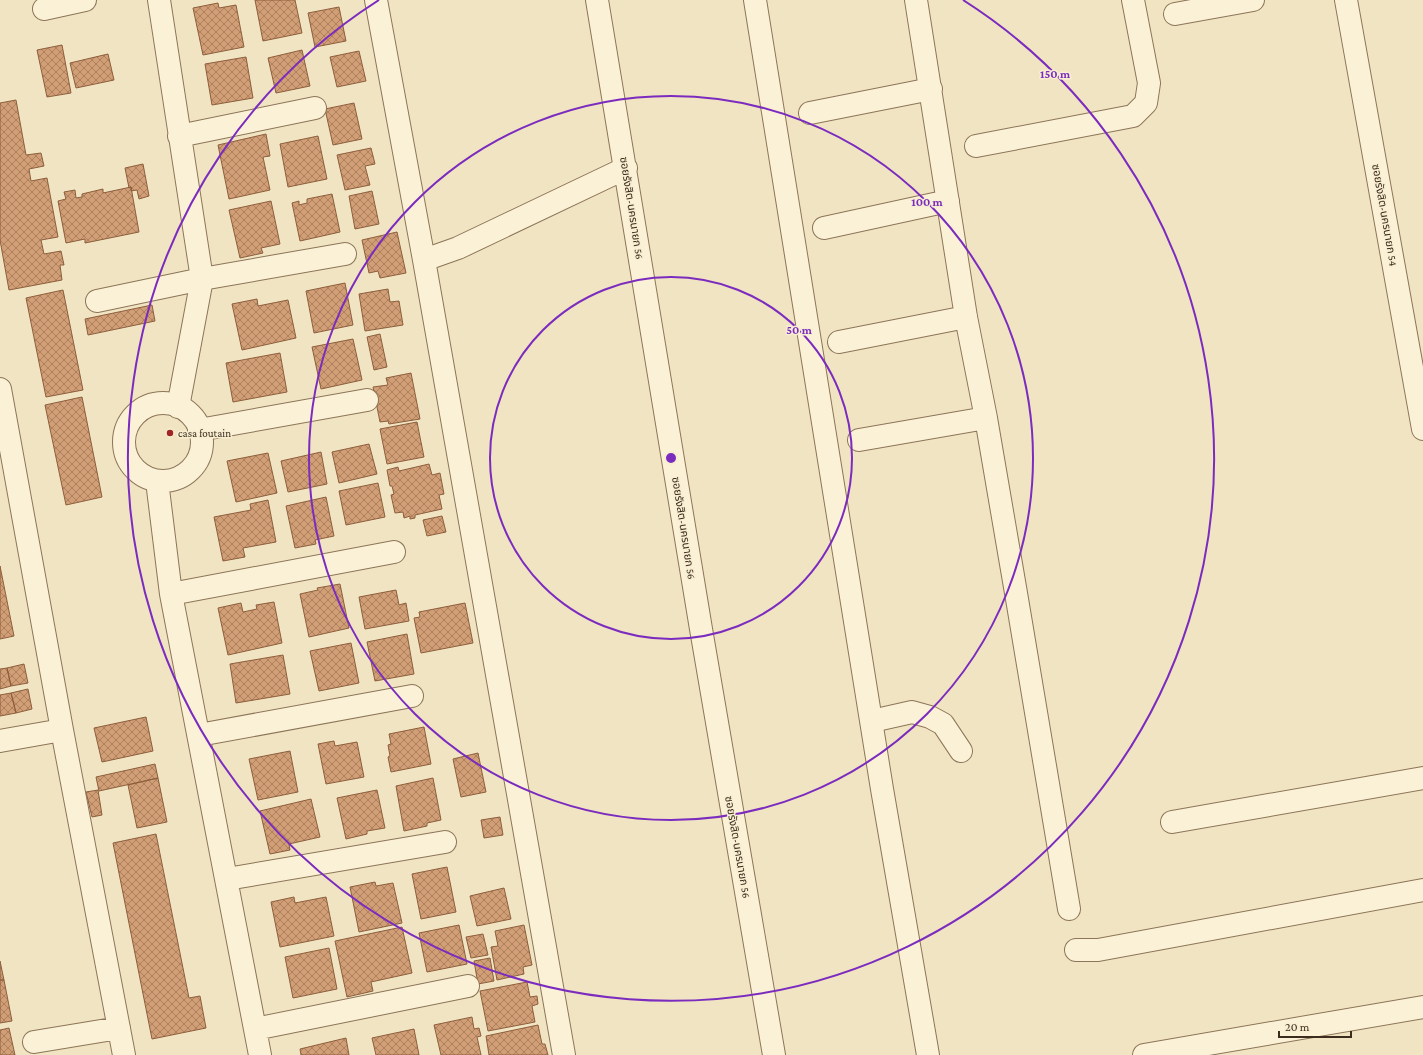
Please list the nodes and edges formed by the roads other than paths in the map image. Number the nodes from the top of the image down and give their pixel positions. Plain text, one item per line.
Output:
1 (85, 0) edge
2 (159, 0) edge
3 (376, 0) edge
4 (597, 0) edge
5 (755, 0) edge
6 (916, 0) edge
7 (1133, 0) edge
8 (1253, 0) edge
9 (1346, 0) edge
10 (44, 9) dead end
11 (1175, 14) dead end
12 (930, 89) junction
13 (315, 108) dead end
14 (810, 113) dead end
15 (179, 136) junction
16 (976, 146) dead end
17 (626, 168) junction
18 (948, 202) junction
19 (824, 228) dead end
20 (345, 254) dead end
21 (424, 260) junction
22 (202, 279) junction
23 (97, 301) dead end
24 (966, 316) junction
25 (838, 342) dead end
26 (0, 389) edge
27 (367, 400) dead end
28 (178, 407) junction
29 (986, 418) junction
30 (1423, 429) edge
31 (200, 430) junction
32 (859, 440) dead end
33 (157, 481) junction
34 (394, 552) dead end
35 (172, 594) junction
36 (412, 696) dead end
37 (872, 721) junction
38 (62, 730) junction
39 (199, 734) junction
40 (0, 741) edge
41 (961, 751) dead end
42 (1423, 778) edge
43 (1172, 822) dead end
44 (445, 842) dead end
45 (227, 879) junction
46 (1423, 890) edge
47 (1069, 909) dead end
48 (1076, 950) dead end
49 (468, 986) dead end
50 (1423, 1008) edge
51 (119, 1028) junction
52 (255, 1029) junction
53 (34, 1042) dead end
54 (124, 1055) edge
55 (260, 1055) edge
56 (564, 1055) edge
57 (774, 1055) edge
58 (928, 1055) edge
59 (1144, 1055) edge

1 - 10 street
2 - 15 street
3 - 21 street
4 - 17 street, ซอยรังสิต-นครนายก 56
5 - 37 street
6 - 12 street
7 - 16 street
8 - 11 street
9 - 30 street, ซอยรังสิต-นครนายก 54
12 - 14 street
12 - 18 street
13 - 15 street
15 - 22 street
17 - 21 street
17 - 57 street, ซอยรังสิต-นครนายก 56
18 - 19 street
18 - 24 street
20 - 22 street
21 - 56 street
22 - 23 street
22 - 28 street
24 - 25 street
24 - 29 street
26 - 38 street
27 - 31 street
28 - 31 street
28 - 33 street
29 - 32 street
29 - 47 street
31 - 33 street
33 - 35 street
34 - 35 street
35 - 39 street
36 - 39 street
37 - 41 street
37 - 58 street
38 - 40 street
38 - 51 street
39 - 45 street
42 - 43 street
44 - 45 street
45 - 52 street
46 - 48 street
49 - 52 street
50 - 59 street
51 - 53 street
51 - 54 street
52 - 55 street

